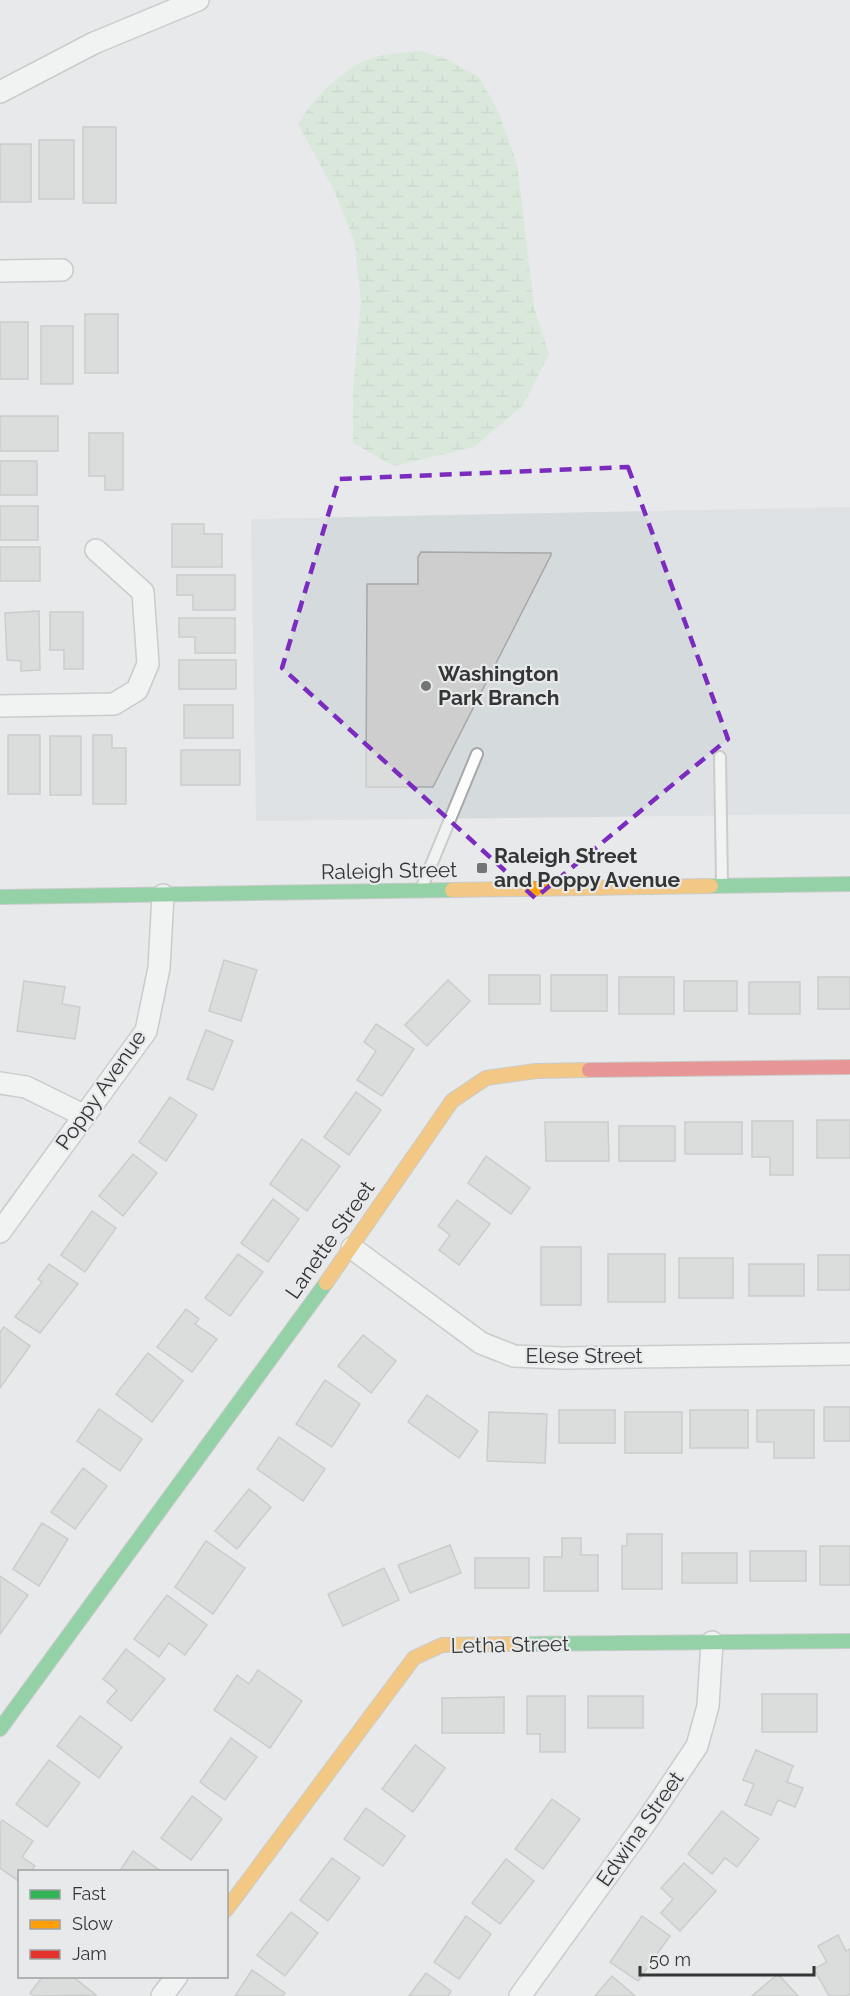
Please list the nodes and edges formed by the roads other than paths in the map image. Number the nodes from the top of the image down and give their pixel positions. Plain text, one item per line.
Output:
1 (198, 0) edge
2 (0, 92) edge
3 (62, 270) dead end
4 (0, 271) edge
5 (96, 550) dead end
6 (0, 706) edge
7 (477, 754) dead end
8 (720, 756) dead end
9 (850, 884) edge
10 (722, 886) junction
11 (420, 891) junction
12 (163, 895) junction
13 (0, 897) edge
14 (850, 1067) edge
15 (0, 1083) edge
16 (85, 1116) junction
17 (0, 1232) edge
18 (352, 1248) junction
19 (850, 1354) edge
20 (850, 1641) edge
21 (712, 1642) junction
22 (0, 1729) edge
23 (228, 1907) edge
24 (176, 1978) edge
25 (162, 1996) edge
26 (520, 1996) edge

1 - 2 street
3 - 4 street
5 - 6 street
7 - 11 lane
8 - 10 lane
9 - 10 street, Raleigh Street
10 - 11 street, Raleigh Street
11 - 12 street, Raleigh Street
12 - 13 street, Raleigh Street
12 - 16 street, Poppy Avenue
14 - 18 street, Lanette Street
15 - 16 street
16 - 17 street, Poppy Avenue
18 - 19 street, Elese Street
18 - 22 street, Lanette Street
20 - 21 street, Letha Street
21 - 23 street, Letha Street
21 - 26 street, Edwina Street
24 - 25 street

